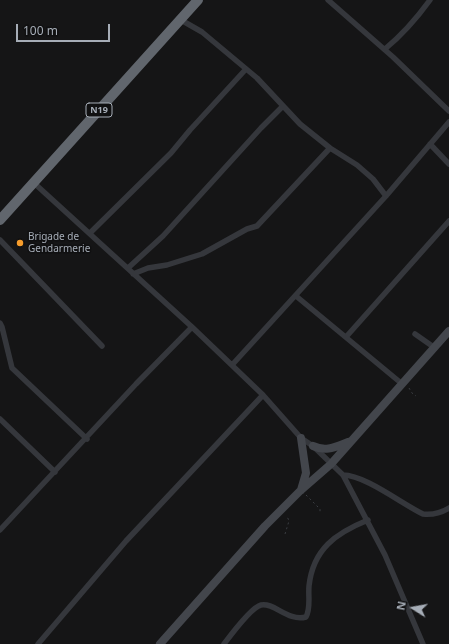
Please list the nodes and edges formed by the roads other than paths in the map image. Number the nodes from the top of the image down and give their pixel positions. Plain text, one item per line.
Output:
1 (198, 0) edge
2 (328, 0) edge
3 (430, 0) edge
4 (181, 20) junction
5 (385, 49) junction
6 (246, 69) junction
7 (283, 106) junction
8 (449, 111) edge
9 (449, 122) edge
10 (430, 144) junction
11 (330, 148) junction
12 (449, 164) edge
13 (34, 182) junction
14 (386, 196) junction
15 (0, 220) edge
16 (449, 221) edge
17 (90, 233) junction
18 (0, 240) edge
19 (128, 268) junction
20 (133, 274) junction
21 (296, 296) junction
22 (0, 323) edge
23 (192, 327) junction
24 (449, 330) edge
25 (415, 334) dead end
26 (346, 338) junction
27 (102, 346) dead end
28 (435, 348) junction
29 (232, 365) junction
30 (402, 382) junction
31 (263, 395) junction
32 (0, 419) edge
33 (86, 438) junction
34 (301, 438) junction
35 (351, 441) junction
36 (313, 446) junction
37 (331, 464) junction
38 (55, 472) junction
39 (343, 475) junction
40 (300, 491) junction
41 (449, 508) edge
42 (368, 520) junction
43 (0, 530) edge
44 (38, 644) edge
45 (160, 644) edge
46 (224, 644) edge
47 (423, 644) edge

1 - 4 highway, N19
2 - 5 street
3 - 5 street
4 - 6 street
4 - 13 highway, N19
5 - 8 street
6 - 7 street
6 - 17 street
7 - 11 street
7 - 19 street
9 - 10 street
10 - 12 street
10 - 14 street
11 - 14 street
11 - 20 street
13 - 15 highway, N19
13 - 17 street
14 - 21 street
16 - 26 street
17 - 19 street
18 - 27 street
19 - 20 street
20 - 23 street
21 - 26 street
21 - 29 street
22 - 33 street
23 - 29 street
23 - 33 street
24 - 28 street
25 - 28 street
26 - 30 street
28 - 30 street
29 - 31 street
30 - 35 street
31 - 34 street
31 - 44 street
32 - 38 street
33 - 38 street
34 - 36 street
34 - 40 street
35 - 36 street
35 - 37 street
36 - 37 street
37 - 39 street
37 - 40 street
38 - 43 street
39 - 41 street
39 - 42 street
40 - 45 street
42 - 46 street
42 - 47 street

